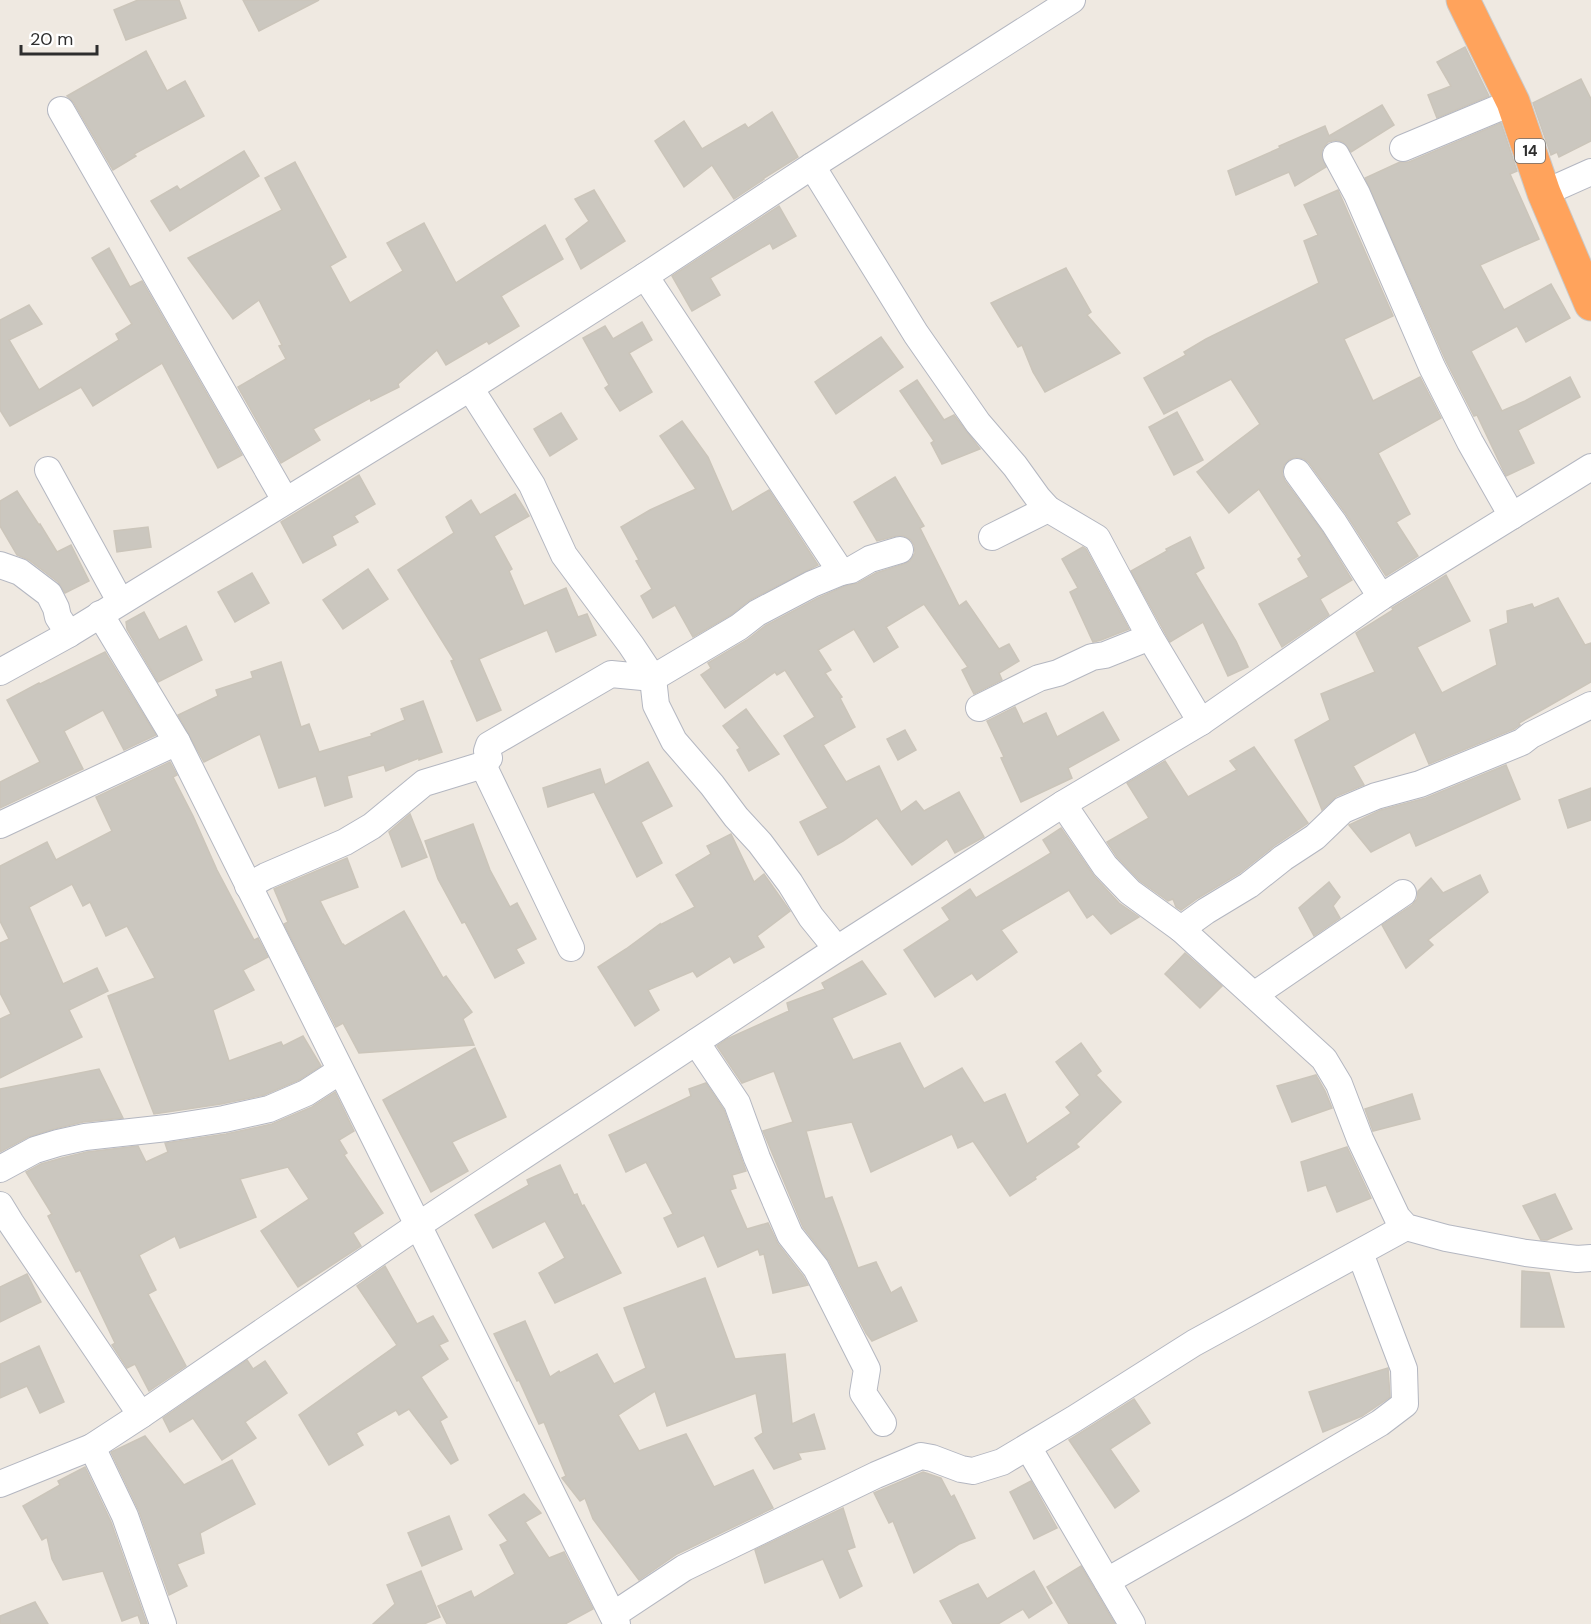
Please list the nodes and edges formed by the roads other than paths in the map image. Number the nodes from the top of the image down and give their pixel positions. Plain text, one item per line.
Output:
1 (1072, 0) edge
2 (1462, 0) edge
3 (1513, 102) junction
4 (62, 110) dead end
5 (1403, 148) dead end
6 (1336, 155) dead end
7 (812, 166) junction
8 (1591, 172) edge
9 (1544, 193) junction
10 (645, 276) junction
11 (1591, 304) edge
12 (470, 388) junction
13 (1591, 467) edge
14 (48, 471) dead end
15 (1297, 472) dead end
16 (285, 500) junction
17 (1048, 508) junction
18 (1512, 516) junction
19 (992, 537) dead end
20 (900, 550) dead end
21 (0, 565) edge
22 (841, 572) junction
23 (1381, 597) junction
24 (110, 608) junction
25 (69, 634) junction
26 (1150, 637) junction
27 (0, 672) edge
28 (653, 678) junction
29 (1591, 705) edge
30 (979, 708) dead end
31 (1201, 722) junction
32 (177, 742) junction
33 (483, 765) junction
34 (1063, 804) junction
35 (0, 825) edge
36 (248, 886) junction
37 (1403, 893) dead end
38 (1180, 929) junction
39 (572, 948) dead end
40 (837, 949) junction
41 (1254, 995) junction
42 (696, 1042) junction
43 (340, 1071) junction
44 (0, 1169) edge
45 (0, 1205) edge
46 (417, 1226) junction
47 (1406, 1227) junction
48 (1360, 1253) junction
49 (1591, 1258) edge
50 (141, 1415) junction
51 (883, 1423) dead end
52 (92, 1447) junction
53 (1028, 1447) junction
54 (0, 1484) edge
55 (1107, 1581) junction
56 (615, 1619) edge
57 (163, 1624) edge
58 (1132, 1624) edge

1 - 7 street
2 - 3 highway, 14
3 - 5 street
3 - 9 highway, 14
4 - 16 street
6 - 18 street
7 - 10 street
7 - 17 street
8 - 9 street
9 - 11 highway, 14
10 - 12 street
10 - 22 street
12 - 16 street
12 - 28 street
13 - 18 street
14 - 24 street
15 - 23 street
16 - 24 street
17 - 19 street
17 - 26 street
18 - 23 street
20 - 22 street
21 - 25 street
22 - 28 street
23 - 31 street
24 - 25 street
24 - 32 street
25 - 27 street
26 - 30 street
26 - 31 street
28 - 33 street
28 - 40 street
29 - 38 street
31 - 34 street
32 - 35 street
32 - 36 street
33 - 36 street
33 - 39 street
34 - 38 street
34 - 40 street
36 - 43 street
37 - 41 street
38 - 41 street
40 - 42 street
41 - 47 street
42 - 46 street
42 - 51 street
43 - 44 street
43 - 46 street
45 - 50 street
46 - 50 street
46 - 56 street
47 - 48 street
47 - 49 street
48 - 53 street
48 - 55 street
50 - 52 street
52 - 54 street
52 - 57 street
53 - 55 street
53 - 56 street
55 - 58 street

